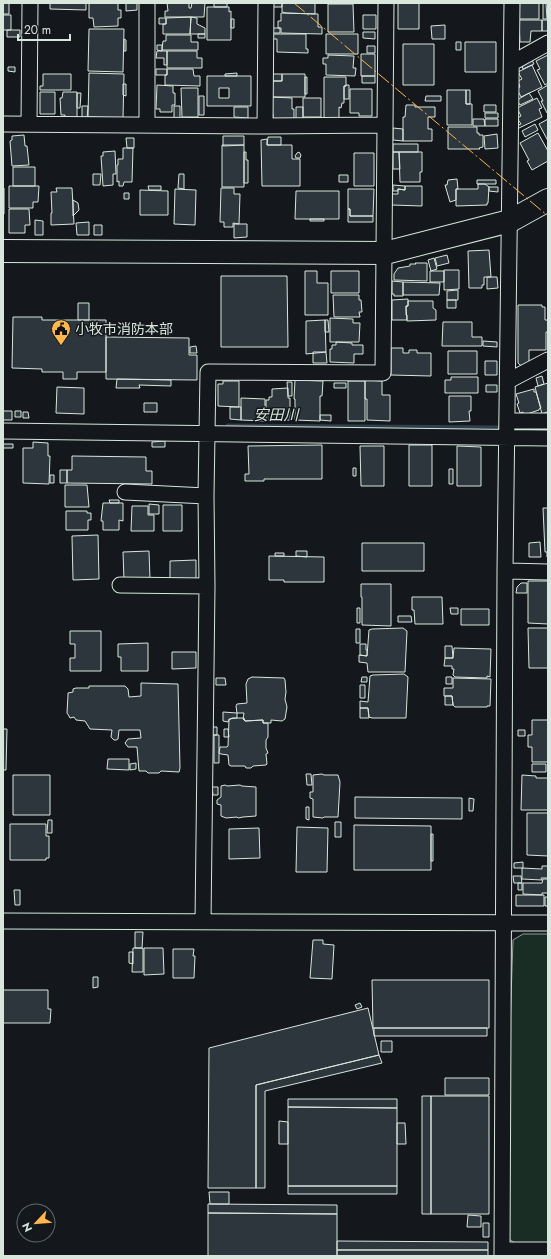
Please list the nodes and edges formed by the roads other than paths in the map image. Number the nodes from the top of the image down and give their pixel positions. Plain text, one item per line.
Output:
1 (30, 3) edge
2 (147, 3) edge
3 (266, 3) edge
4 (386, 3) edge
5 (512, 3) edge
6 (548, 43) edge
7 (512, 63) junction
8 (3, 124) edge
9 (29, 124) junction
10 (147, 125) junction
11 (384, 125) junction
12 (265, 126) junction
13 (548, 200) edge
14 (510, 221) junction
15 (3, 251) edge
16 (384, 254) junction
17 (548, 360) edge
18 (508, 381) junction
19 (507, 420) junction
20 (548, 421) edge
21 (207, 427) junction
22 (3, 431) edge
23 (507, 438) junction
24 (548, 438) edge
25 (125, 492) dead end
26 (206, 496) junction
27 (506, 571) junction
28 (548, 572) edge
29 (120, 585) dead end
30 (207, 586) junction
31 (3, 921) edge
32 (203, 922) junction
33 (504, 923) junction
34 (548, 923) edge
35 (548, 1250) edge
36 (502, 1253) edge

1 - 9 street
2 - 10 street
3 - 12 street
4 - 11 street
5 - 7 street
6 - 7 street
7 - 14 street
8 - 9 street
9 - 10 street
10 - 12 street
11 - 12 street
11 - 16 street
13 - 14 street
14 - 16 street
14 - 18 street
15 - 16 street
16 - 21 street
17 - 18 street
18 - 19 street
19 - 20 street
19 - 23 street
21 - 22 street
21 - 23 street
21 - 26 street
23 - 24 street
23 - 27 street
25 - 26 street
26 - 30 street
27 - 28 street
27 - 33 street
29 - 30 street
30 - 32 street
31 - 32 street
32 - 33 street
33 - 34 street
33 - 36 street
35 - 36 street

